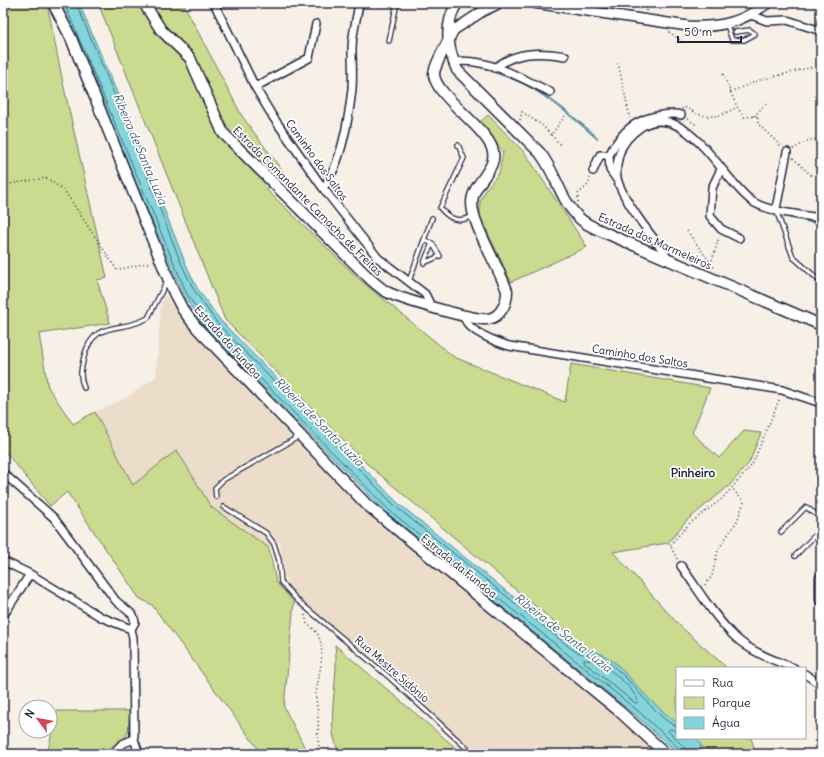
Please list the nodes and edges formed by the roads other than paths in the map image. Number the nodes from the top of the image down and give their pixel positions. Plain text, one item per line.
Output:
1 (53, 3) edge
2 (144, 3) edge
3 (214, 3) edge
4 (359, 3) edge
5 (397, 3) edge
6 (457, 3) edge
7 (500, 3) edge
8 (534, 3) edge
9 (768, 3) edge
10 (751, 15) junction
11 (316, 24) dead end
12 (726, 24) junction
13 (821, 31) edge
14 (735, 32) dead end
15 (389, 41) dead end
16 (448, 41) junction
17 (565, 56) dead end
18 (454, 62) junction
19 (495, 68) junction
20 (255, 87) junction
21 (550, 92) dead end
22 (680, 114) road end
23 (458, 145) dead end
24 (787, 152) road end
25 (609, 155) junction
26 (721, 169) junction
27 (592, 171) road end
28 (618, 180) junction
29 (323, 188) junction
30 (776, 209) junction
31 (474, 216) junction
32 (432, 218) dead end
33 (821, 218) edge
34 (739, 238) dead end
35 (424, 240) junction
36 (432, 243) junction
37 (667, 260) junction
38 (168, 279) junction
39 (408, 282) junction
40 (821, 282) edge
41 (431, 306) junction
42 (464, 316) junction
43 (821, 325) edge
44 (84, 388) dead end
45 (821, 403) edge
46 (300, 436) junction
47 (3, 473) edge
48 (216, 497) dead end
49 (224, 507) dead end
50 (821, 518) edge
51 (821, 529) edge
52 (781, 532) dead end
53 (795, 556) dead end
54 (3, 561) edge
55 (681, 566) road end
56 (30, 574) junction
57 (821, 578) edge
58 (821, 600) edge
59 (6, 605) edge
60 (3, 616) edge
61 (131, 629) junction
62 (792, 667) edge
63 (806, 675) edge
64 (821, 684) edge
65 (134, 739) junction
66 (112, 754) edge
67 (139, 754) edge
68 (473, 754) edge
69 (666, 754) edge

1 - 38 main road, Estrada da Fundoa
2 - 41 main road, Estrada Comandante Camacho de Freitas
3 - 20 street, Caminho dos Saltos
4 - 29 street
5 - 15 lane
6 - 16 main road, Estrada dos Marmeleiros
7 - 16 street
8 - 12 street
9 - 10 street
10 - 12 street
10 - 13 street
11 - 20 street
12 - 14 lane
16 - 18 main road, Estrada dos Marmeleiros
16 - 31 main road, Estrada Comandante Camacho de Freitas
17 - 19 street
18 - 19 street
18 - 37 main road, Estrada dos Marmeleiros
19 - 21 street
20 - 29 street, Caminho dos Saltos
22 - 25 street
23 - 31 lane
24 - 30 street
25 - 27 street
25 - 28 street
26 - 28 street
26 - 30 street
26 - 34 street
28 - 37 street
29 - 39 street, Caminho dos Saltos
30 - 33 street
30 - 40 lane
31 - 42 main road, Estrada Comandante Camacho de Freitas
32 - 35 lane
35 - 36 lane
35 - 39 lane
36 - 36 lane
37 - 43 main road, Estrada dos Marmeleiros
38 - 44 lane
38 - 46 main road, Estrada da Fundoa
39 - 41 street, Caminho dos Saltos
41 - 42 main road, Estrada Comandante Camacho de Freitas
42 - 45 street, Caminho dos Saltos
46 - 48 lane
46 - 69 main road, Estrada da Fundoa
47 - 61 street
49 - 68 lane, Rua Mestre Sidónio
50 - 52 lane
51 - 53 lane
54 - 56 street
55 - 62 street
56 - 59 street
56 - 61 street
57 - 58 main road
59 - 60 street
61 - 65 street
63 - 64 street
65 - 66 street
65 - 67 street

